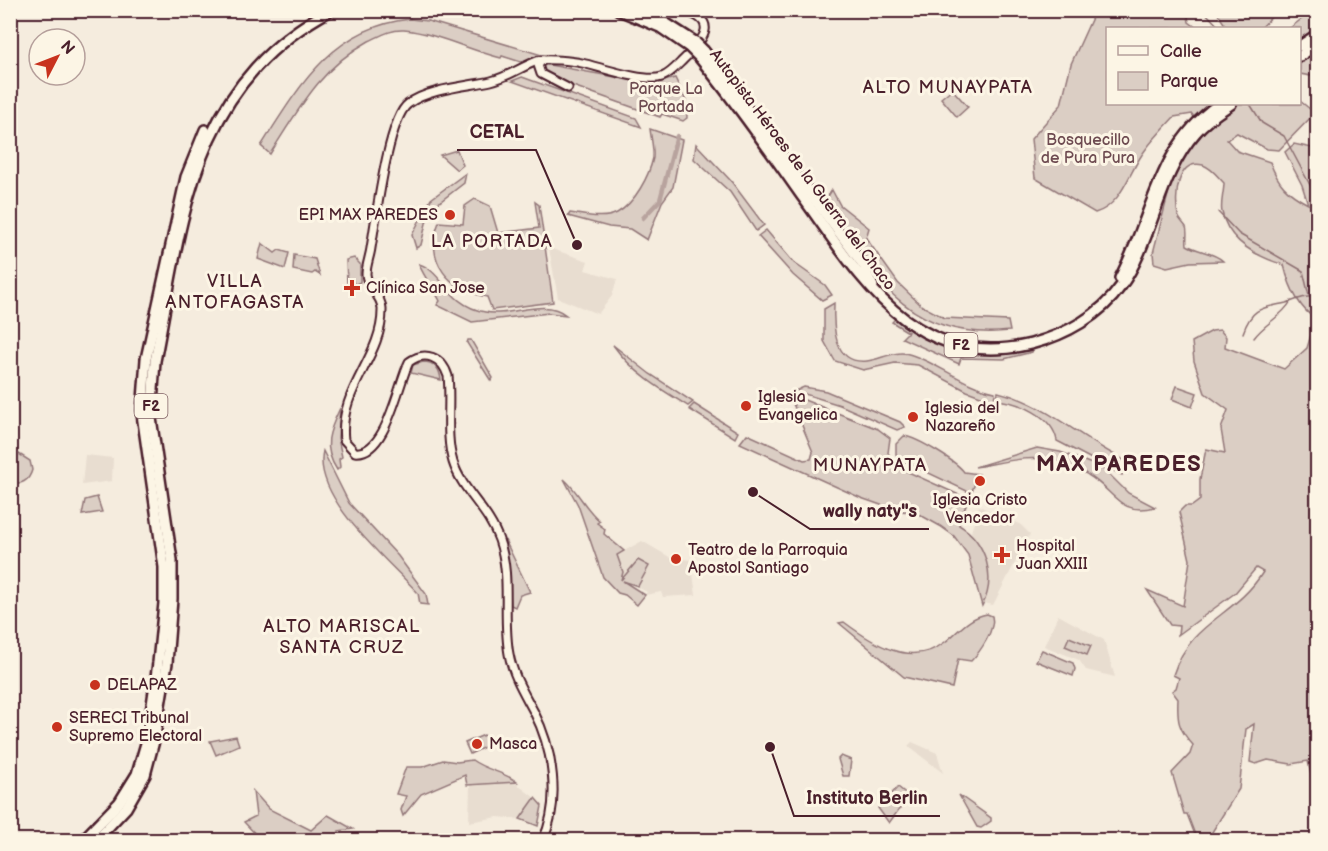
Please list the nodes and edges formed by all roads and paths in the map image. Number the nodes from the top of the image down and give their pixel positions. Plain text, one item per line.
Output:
1 (319, 10) edge
2 (331, 10) edge
3 (619, 10) edge
4 (645, 10) edge
5 (677, 10) edge
6 (1317, 34) edge
7 (692, 44) junction
8 (1317, 44) edge
9 (1301, 45) edge
10 (702, 54) junction
11 (1301, 55) edge
12 (543, 60) junction
13 (568, 88) dead end
14 (1218, 105) edge
15 (1230, 105) edge
16 (84, 840) edge
17 (96, 840) edge
18 (543, 840) edge

1 - 16 highway, F2
2 - 17 highway, F2
3 - 7 highway, Autopista Héroes de la Guerra del Chaco / F2
4 - 7 highway, Autopista Héroes de la Guerra del Chaco / F2
5 - 12 main road
6 - 9 highway
7 - 10 highway, Autopista Héroes de la Guerra del Chaco / F2, bridge
8 - 11 highway
10 - 14 highway, Autopista Héroes de la Guerra del Chaco / F2
10 - 15 highway, Autopista Héroes de la Guerra del Chaco / F2
12 - 13 main road
12 - 18 main road

